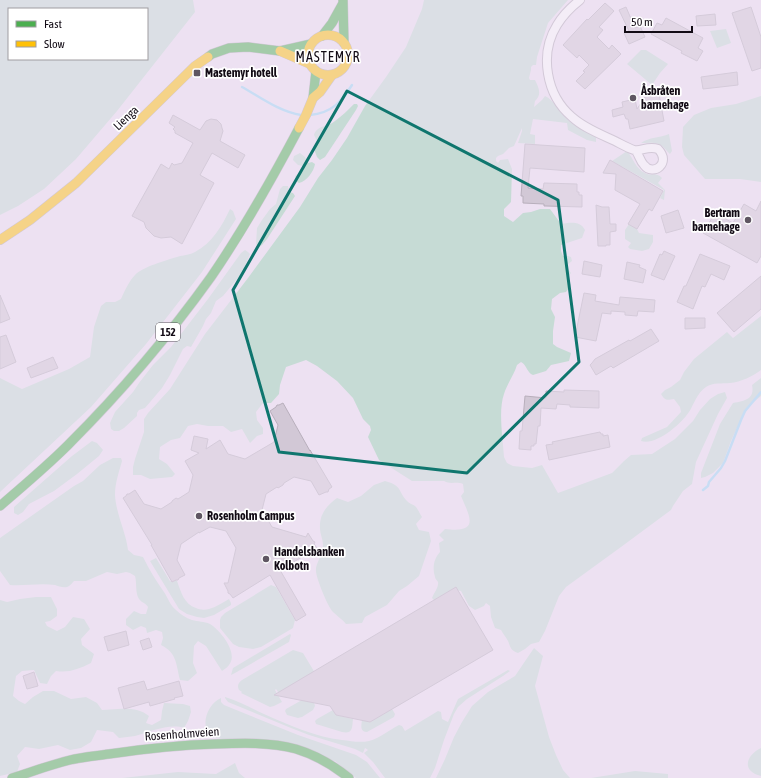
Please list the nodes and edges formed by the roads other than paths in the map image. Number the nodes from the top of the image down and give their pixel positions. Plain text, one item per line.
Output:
1 (580, 0) edge
2 (342, 2) edge
3 (322, 36) junction
4 (344, 43) junction
5 (311, 44) junction
6 (280, 50) junction
7 (313, 68) junction
8 (332, 75) junction
9 (313, 98) junction
10 (636, 151) dead end
11 (0, 240) edge
12 (0, 506) edge
13 (12, 778) edge
14 (349, 778) edge

1 - 10 street
2 - 3 main road, 152
2 - 4 main road, 152
3 - 4 main road
3 - 5 main road, 152
4 - 8 main road, 152
5 - 6 main road, Lienga
5 - 7 main road, 152
6 - 7 main road, Lienga
6 - 11 main road, Lienga
7 - 8 main road
7 - 9 main road, 152
8 - 9 main road, 152
9 - 12 main road, 152
13 - 14 main road, Rosenholmveien

